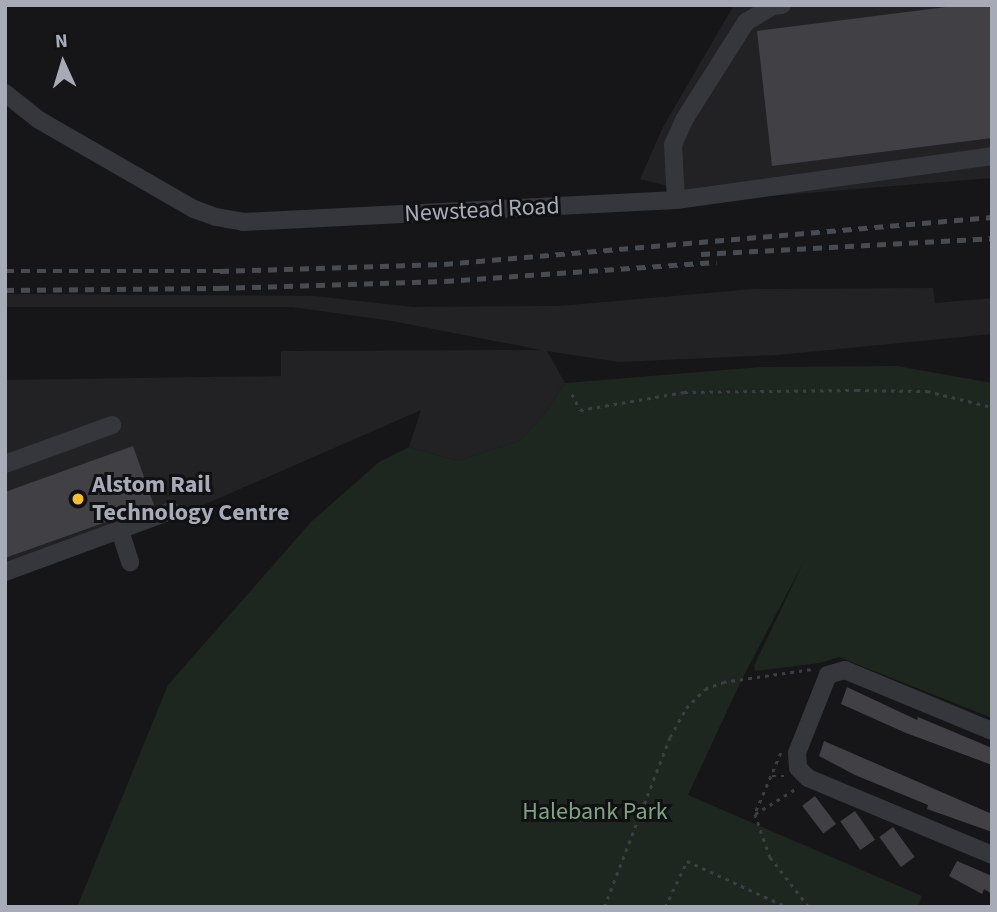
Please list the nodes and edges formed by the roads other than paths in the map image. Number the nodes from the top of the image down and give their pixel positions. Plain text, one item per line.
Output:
1 (782, 5) edge
2 (5, 93) edge
3 (992, 156) edge
4 (676, 200) junction
5 (112, 425) dead end
6 (5, 464) edge
7 (171, 511) dead end
8 (120, 531) junction
9 (130, 562) dead end
10 (5, 572) edge
11 (992, 731) edge
12 (992, 855) edge

1 - 4 street
2 - 4 street, Newstead Road
3 - 4 street, Newstead Road
5 - 6 street
7 - 8 street
8 - 9 street
8 - 10 street
11 - 12 street

